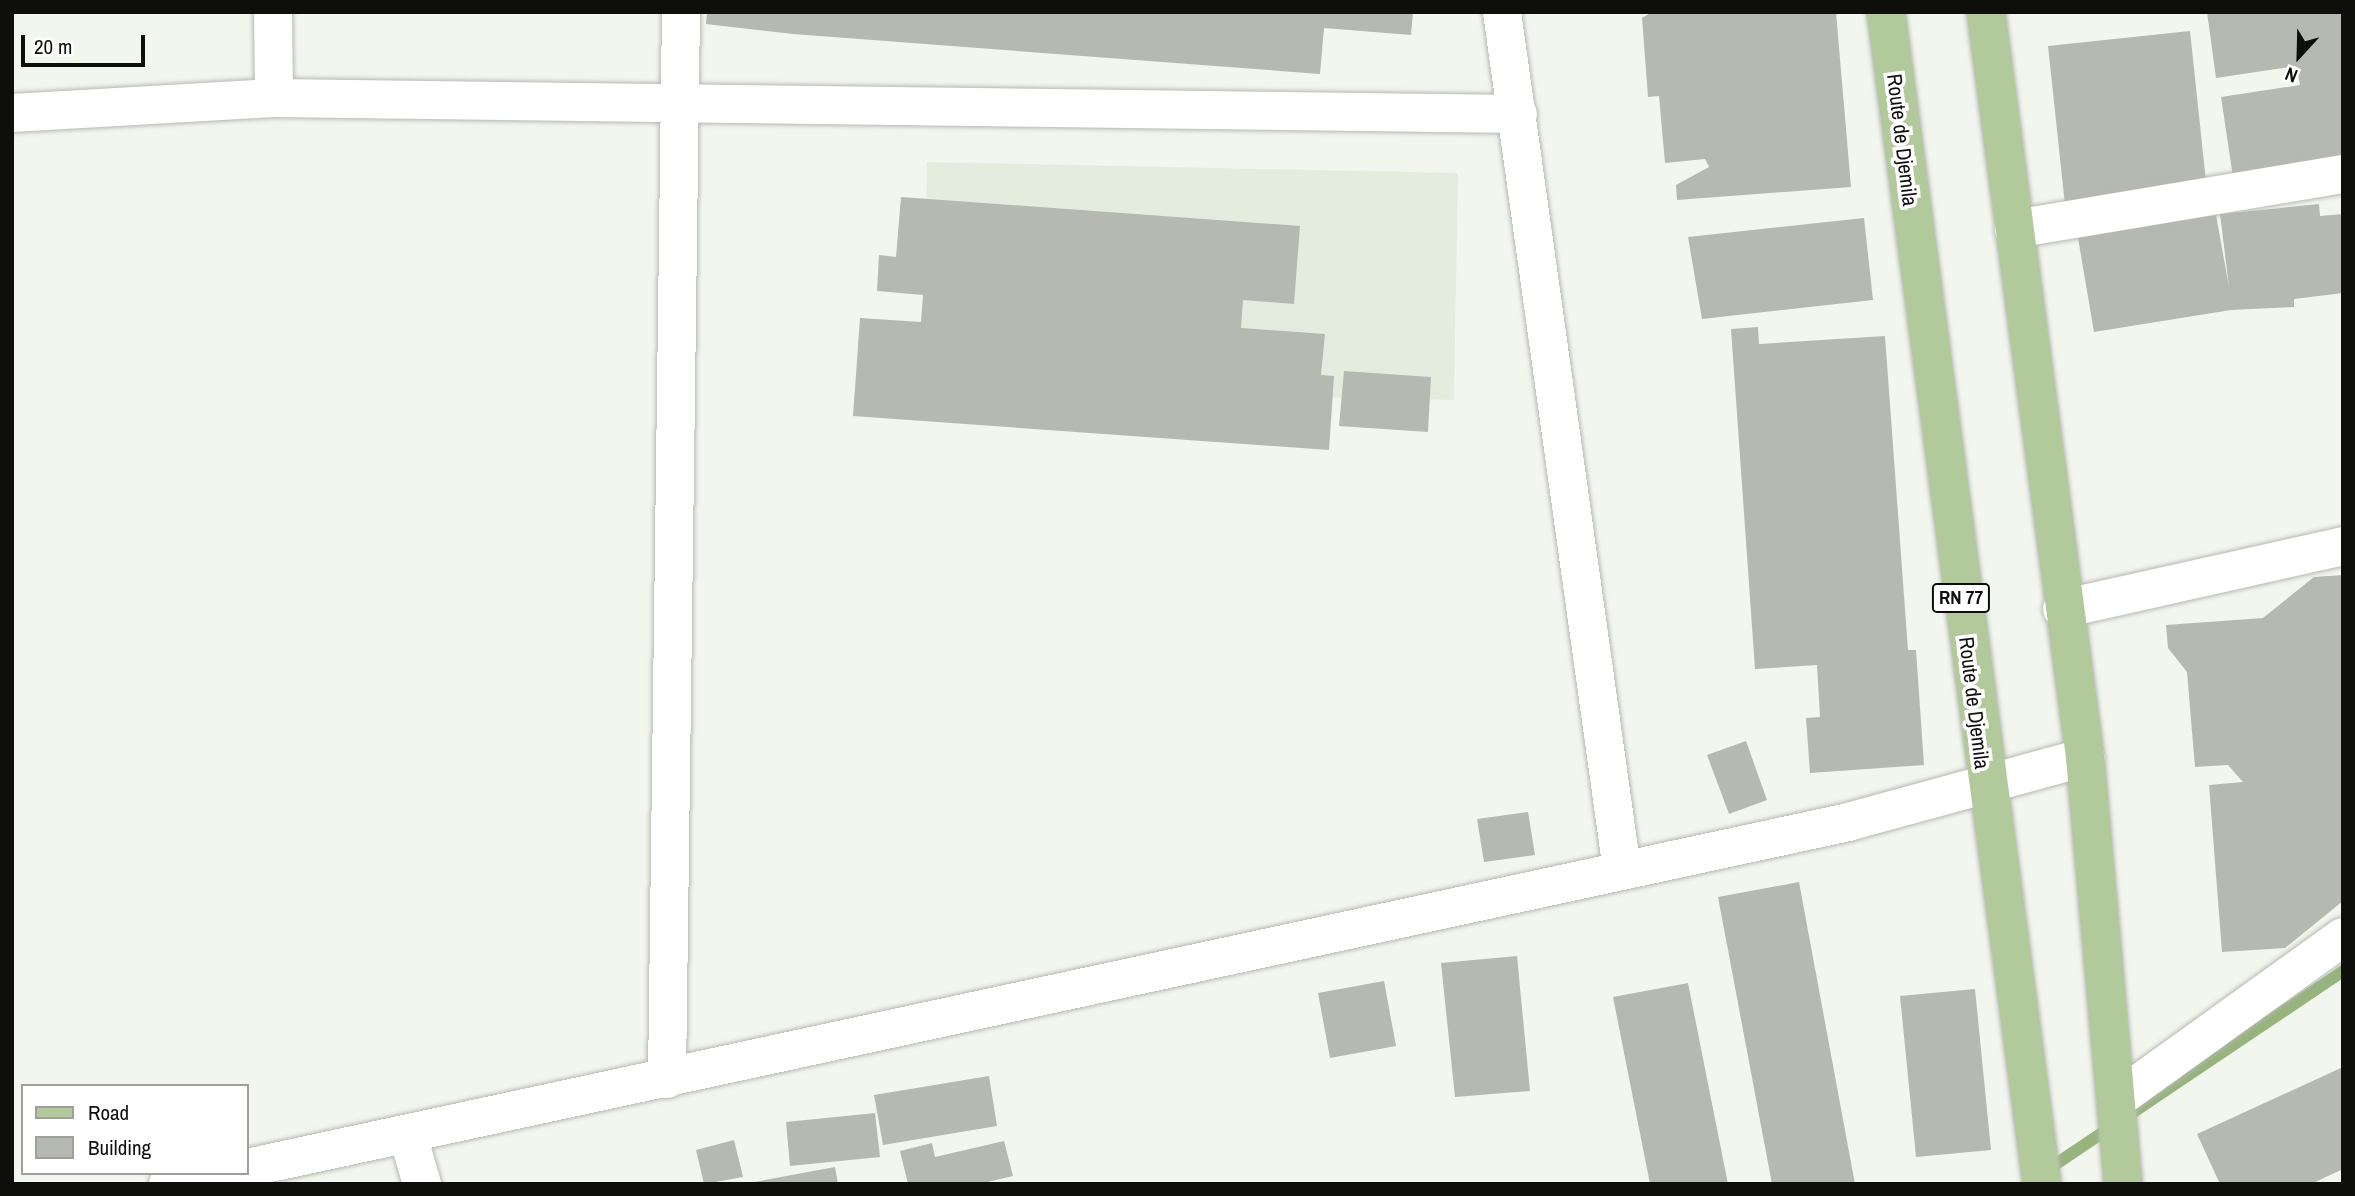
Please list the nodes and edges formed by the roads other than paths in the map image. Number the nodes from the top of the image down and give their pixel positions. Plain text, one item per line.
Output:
1 (273, 12) edge
2 (681, 12) edge
3 (1502, 12) edge
4 (1886, 12) edge
5 (1986, 12) edge
6 (274, 98) junction
7 (680, 103) junction
8 (12, 113) edge
9 (1518, 114) junction
10 (2343, 174) edge
11 (2014, 229) junction
12 (2343, 546) edge
13 (2062, 608) junction
14 (2085, 758) junction
15 (1984, 781) junction
16 (1622, 870) junction
17 (2343, 937) edge
18 (667, 1079) junction
19 (2116, 1100) junction
20 (408, 1136) junction
21 (248, 1168) edge
22 (213, 1175) edge
23 (168, 1184) edge
24 (422, 1184) edge
25 (2042, 1184) edge
26 (2123, 1184) edge

1 - 6 street
2 - 7 street
3 - 9 street
4 - 15 main road, Route de Djemila / RN 77
5 - 11 main road
6 - 7 street
6 - 8 street
7 - 9 street
7 - 18 street
9 - 16 street
10 - 11 street
11 - 13 main road
12 - 13 street
13 - 14 main road
14 - 15 street
14 - 19 main road
15 - 16 street
15 - 25 main road, Route de Djemila / RN 77
16 - 18 street
17 - 19 street
18 - 20 street
19 - 26 main road
20 - 21 street
20 - 24 street
22 - 23 street

